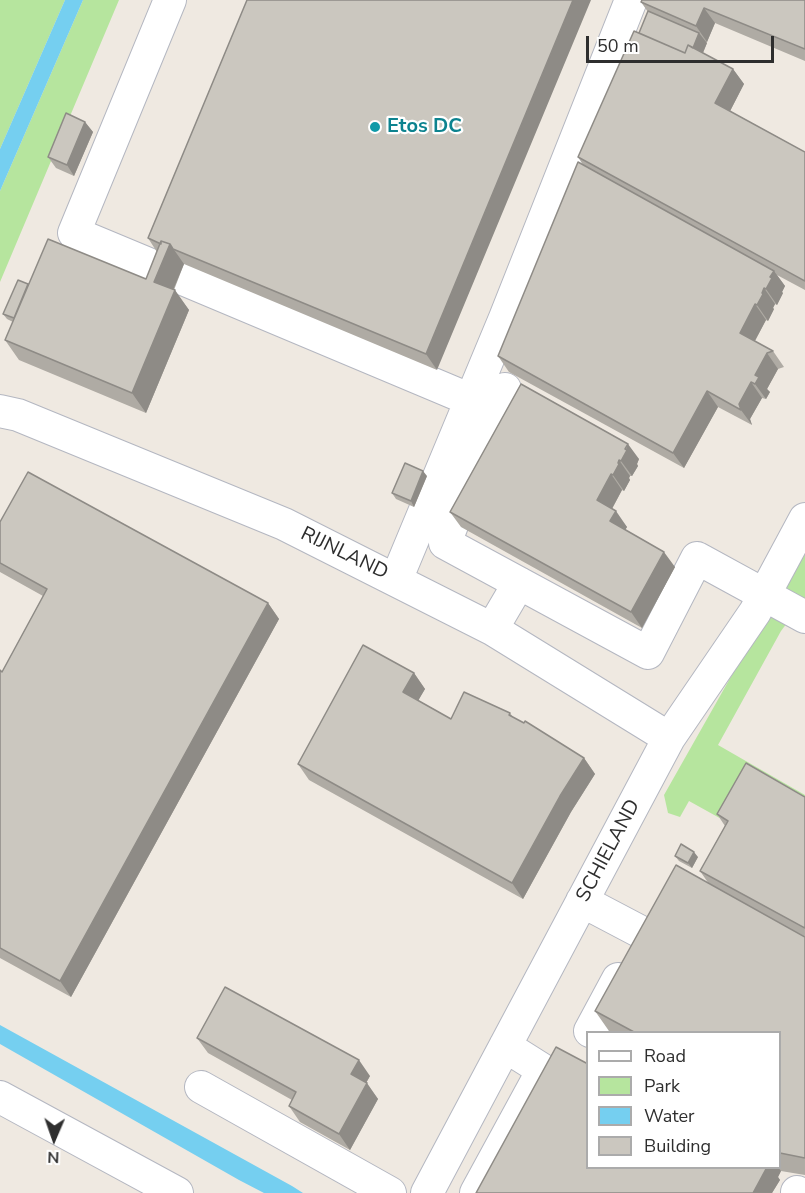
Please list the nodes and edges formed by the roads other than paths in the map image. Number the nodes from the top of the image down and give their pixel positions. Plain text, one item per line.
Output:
1 (170, 0) edge
2 (631, 0) edge
3 (505, 389) dead end
4 (471, 400) junction
5 (0, 411) edge
6 (805, 519) edge
7 (396, 580) junction
8 (519, 583) junction
9 (765, 594) junction
10 (805, 617) edge
11 (492, 629) junction
12 (669, 738) junction
13 (582, 901) junction
14 (642, 933) junction
15 (698, 962) edge
16 (590, 1031) edge
17 (505, 1046) junction
18 (201, 1087) dead end
19 (0, 1097) edge
20 (177, 1193) edge
21 (390, 1193) edge
22 (427, 1193) edge
23 (476, 1193) edge

1 - 4 street
2 - 4 street
3 - 8 street
4 - 7 street
5 - 7 street, RIJNLAND
6 - 9 street, SCHIELAND
7 - 11 street, RIJNLAND
8 - 9 street
8 - 11 street
9 - 10 street
9 - 12 street, SCHIELAND
11 - 12 street, RIJNLAND
12 - 13 street, SCHIELAND
13 - 14 street
13 - 17 street, SCHIELAND
14 - 15 street
14 - 16 street
17 - 22 street, SCHIELAND
17 - 23 street
18 - 21 street
19 - 20 street

